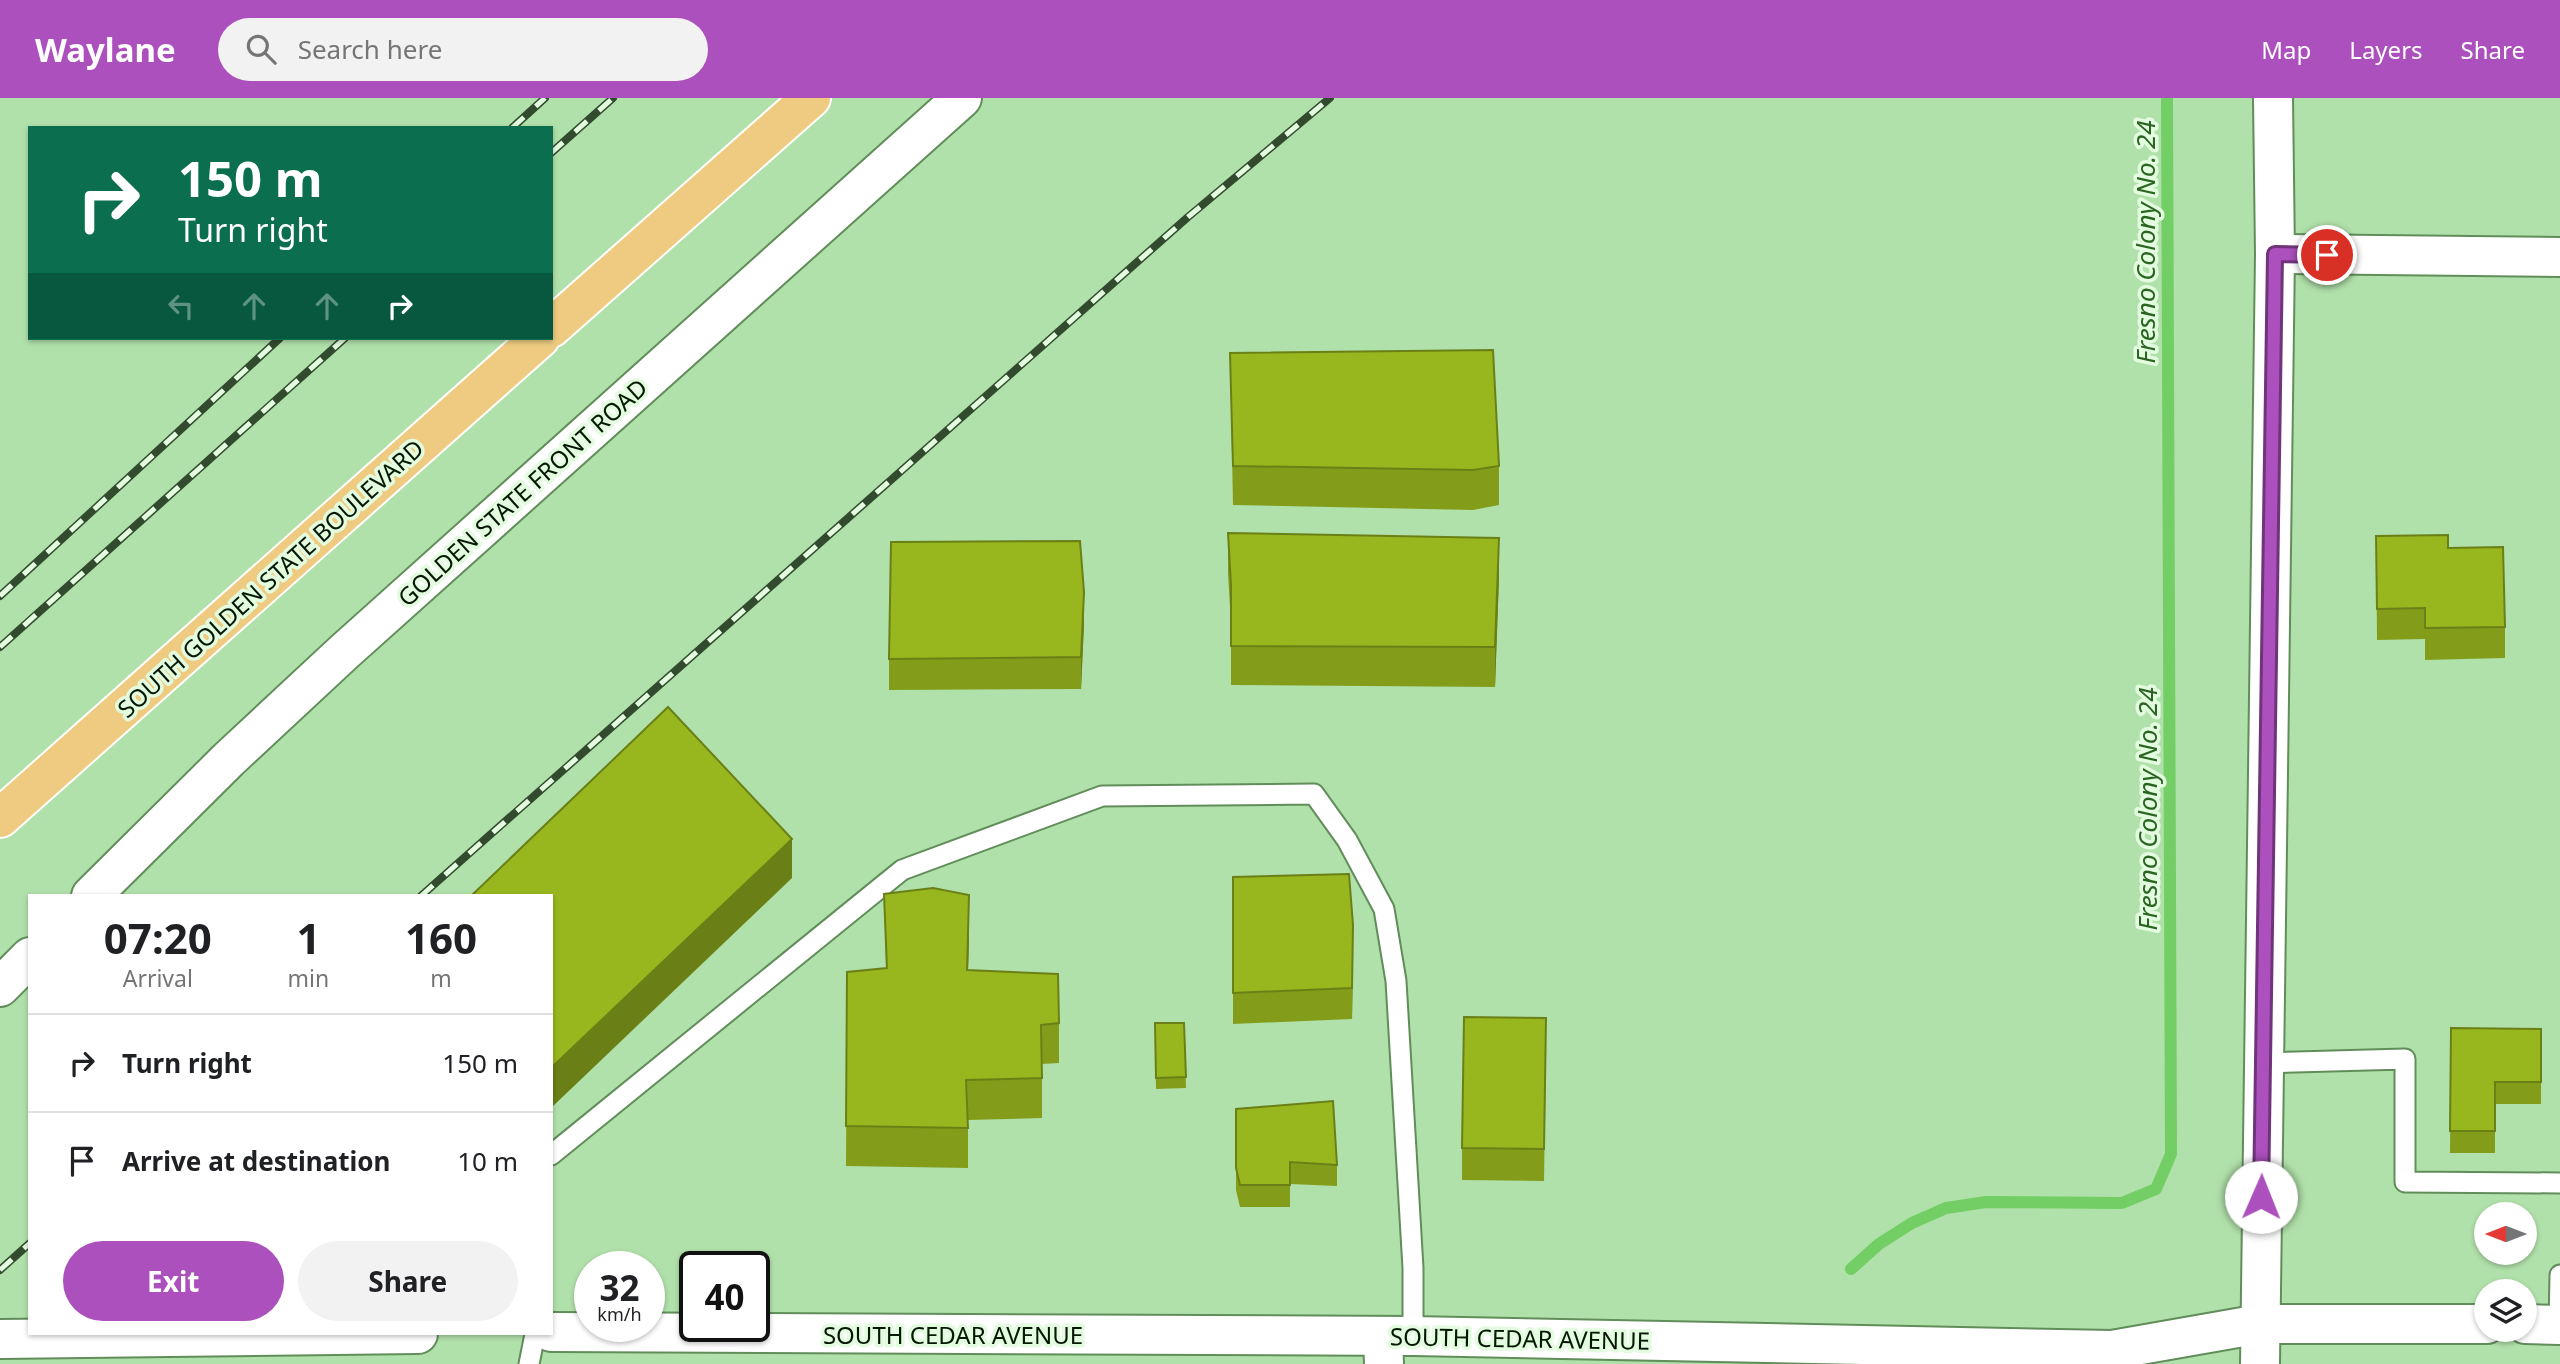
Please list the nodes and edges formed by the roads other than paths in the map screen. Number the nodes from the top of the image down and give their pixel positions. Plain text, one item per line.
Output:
1 (811, 98) edge
2 (962, 98) edge
3 (2273, 98) edge
4 (2275, 254) junction
5 (2560, 257) edge
6 (553, 326) edge
7 (538, 340) edge
8 (0, 818) edge
9 (93, 894) edge
10 (28, 959) edge
11 (0, 987) edge
12 (2262, 1063) junction
13 (553, 1153) edge
14 (2560, 1183) edge
15 (2560, 1275) edge
16 (2260, 1324) junction
17 (2474, 1324) edge
18 (2548, 1325) edge
19 (553, 1332) edge
20 (334, 1335) edge
21 (535, 1335) edge
22 (0, 1339) edge
23 (1393, 1345) edge
24 (529, 1364) edge
25 (2260, 1364) edge

1 - 6 main road
2 - 9 street, GOLDEN STATE FRONT ROAD
3 - 4 street
4 - 5 street
4 - 12 street
7 - 8 main road, SOUTH GOLDEN STATE BOULEVARD
10 - 11 street
12 - 14 lane
12 - 16 street
13 - 23 lane
15 - 18 lane
16 - 17 street, SOUTH CEDAR AVENUE
16 - 23 street, SOUTH CEDAR AVENUE
16 - 25 street
19 - 23 street, SOUTH CEDAR AVENUE
20 - 22 street
21 - 24 lane

